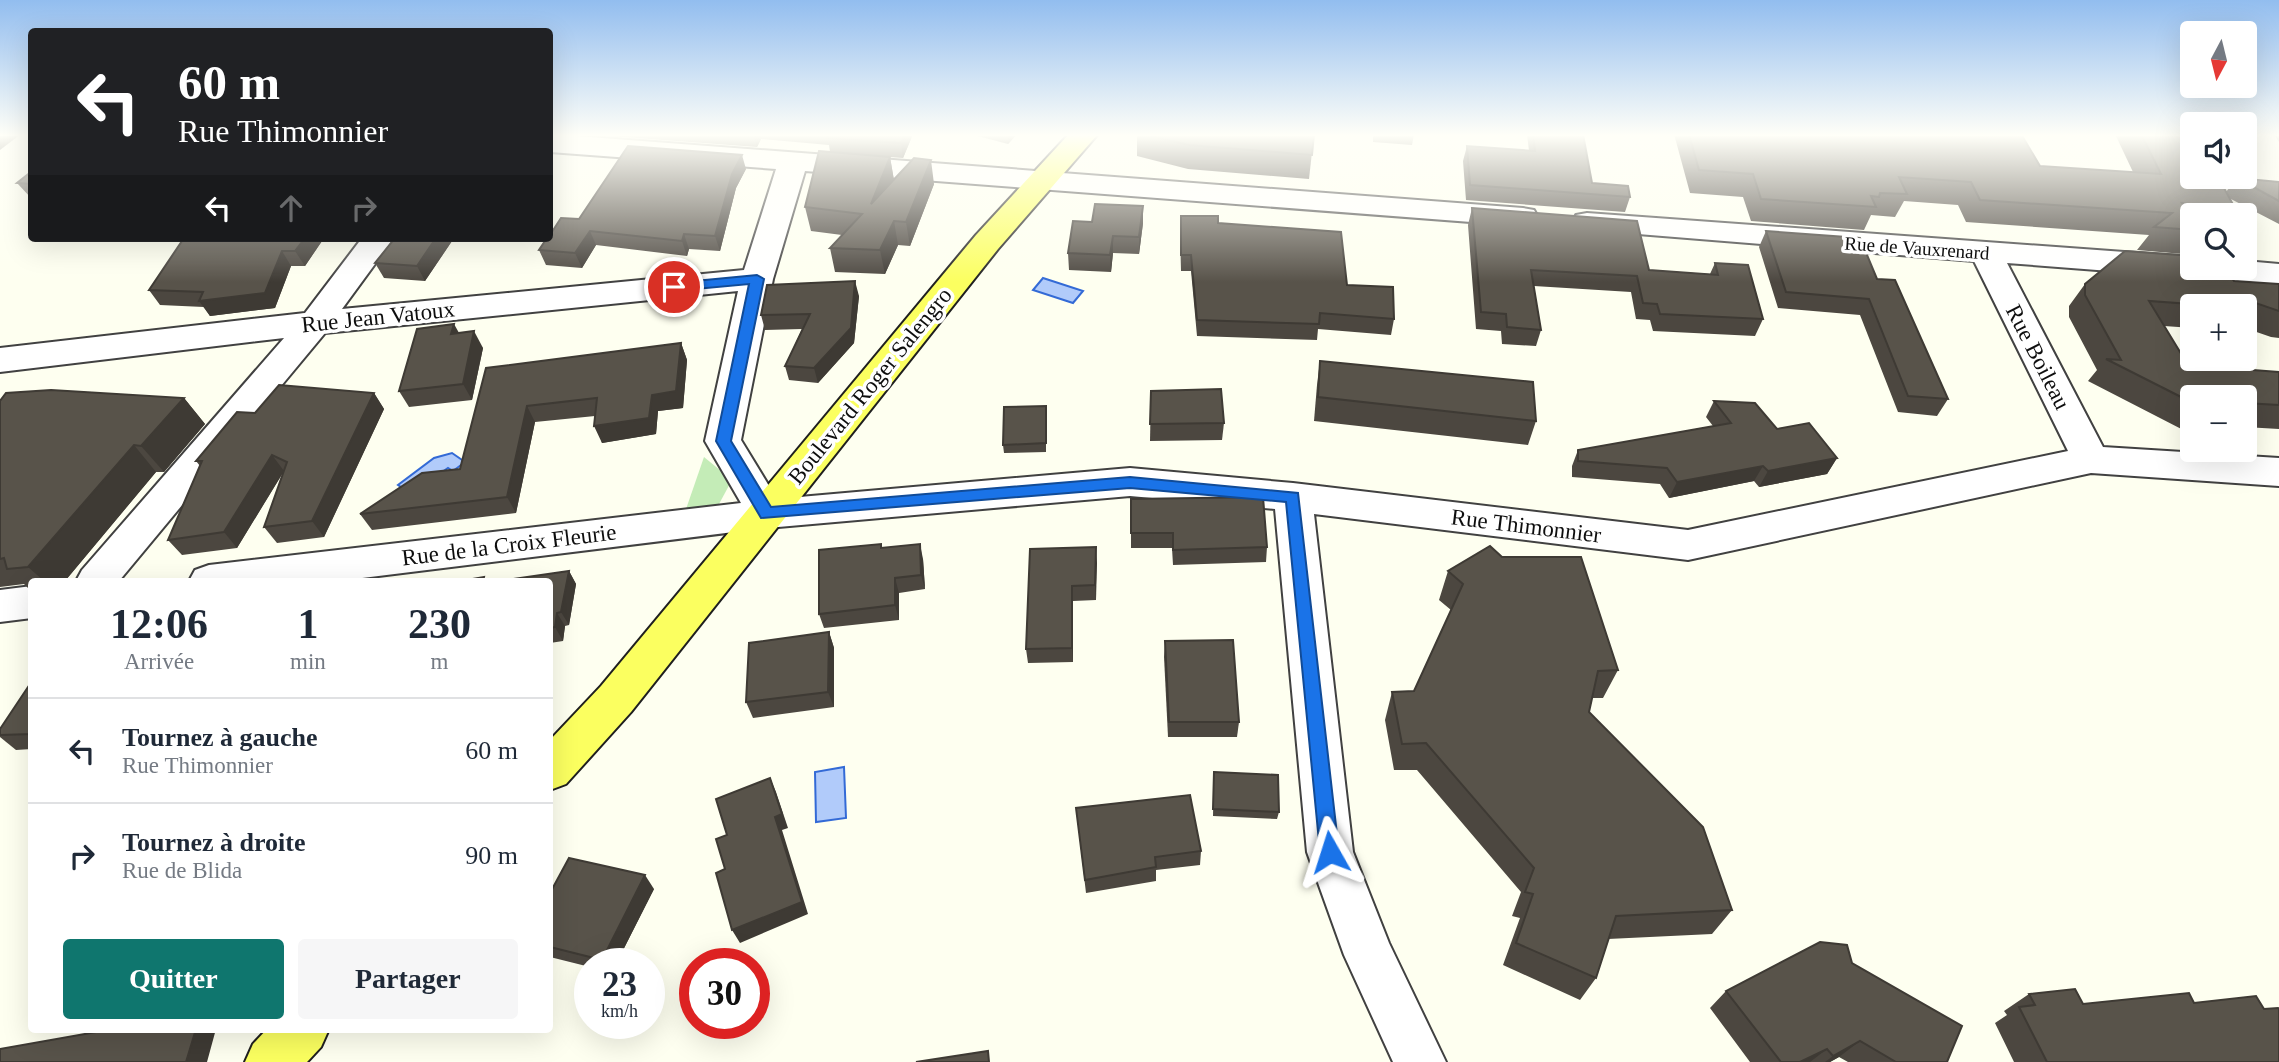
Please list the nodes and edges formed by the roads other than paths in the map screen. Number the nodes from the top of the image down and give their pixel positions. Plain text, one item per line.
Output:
1 (786, 184) edge
2 (1042, 184) edge
3 (1104, 184) edge
4 (375, 242) edge
5 (1986, 254) junction
6 (2279, 274) edge
7 (757, 279) junction
8 (315, 323) junction
9 (0, 360) edge
10 (2091, 460) junction
11 (2279, 472) edge
12 (1293, 497) junction
13 (767, 514) junction
14 (99, 578) edge
15 (234, 578) edge
16 (28, 603) edge
17 (0, 606) edge
18 (553, 767) edge
19 (299, 1033) edge
20 (271, 1062) edge
21 (1420, 1062) edge

1 - 7 street
2 - 13 main road, Boulevard Roger Salengro
3 - 5 street, Rue de Vauxrenard
4 - 8 street
5 - 6 street, Rue de Vauxrenard
5 - 10 street, Rue Boileau
7 - 8 street, Rue Jean Vatoux
7 - 13 street
8 - 9 street, Rue Jean Vatoux
8 - 14 street
10 - 11 street, Rue Thimonnier
10 - 12 street, Rue Thimonnier
12 - 13 street, Rue Thimonnier
12 - 21 street
13 - 15 street, Rue de la Croix Fleurie
13 - 18 main road, Boulevard Roger Salengro
16 - 17 street
19 - 20 main road

